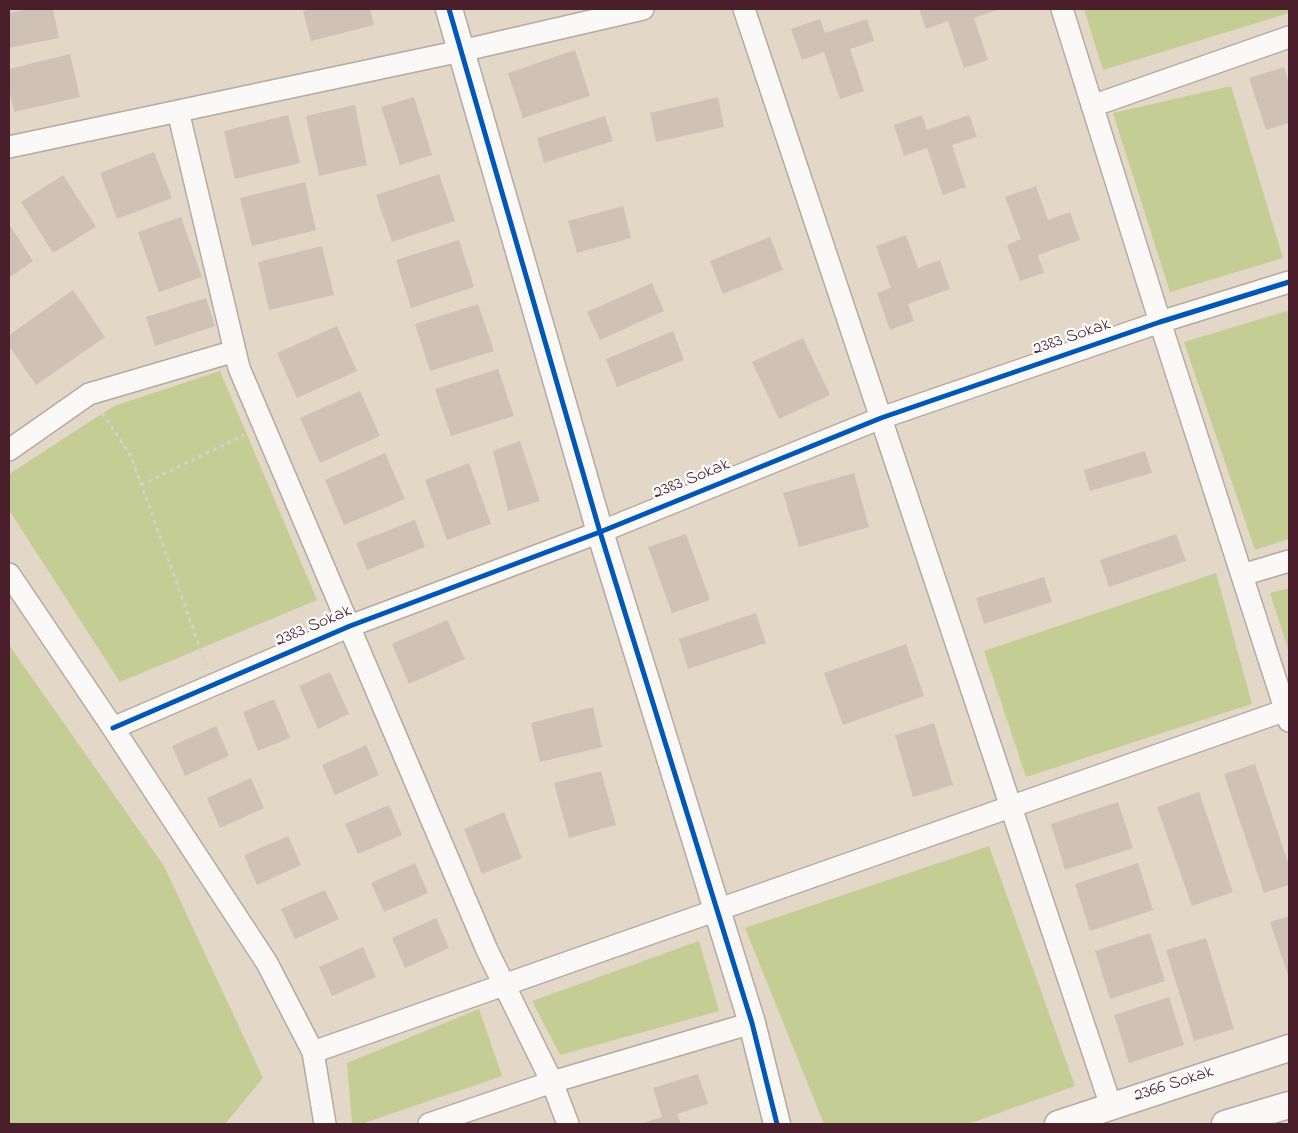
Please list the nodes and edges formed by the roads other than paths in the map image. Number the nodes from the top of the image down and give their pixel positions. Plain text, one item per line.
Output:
1 (449, 9) edge
2 (643, 9) edge
3 (744, 9) edge
4 (1062, 9) edge
5 (1289, 37) edge
6 (461, 51) junction
7 (1092, 106) junction
8 (178, 110) junction
9 (9, 147) edge
10 (1289, 282) edge
11 (1160, 322) junction
12 (235, 351) junction
13 (881, 418) junction
14 (9, 450) edge
15 (600, 532) junction
16 (1289, 560) edge
17 (9, 574) edge
18 (1242, 575) junction
19 (350, 626) junction
20 (1287, 715) edge
21 (113, 728) junction
22 (1011, 807) junction
23 (717, 910) junction
24 (504, 985) junction
25 (752, 1023) junction
26 (1289, 1048) edge
27 (313, 1052) junction
28 (552, 1082) junction
29 (1289, 1104) edge
30 (1111, 1106) junction
31 (775, 1114) edge
32 (325, 1124) edge
33 (429, 1124) edge
34 (568, 1124) edge
35 (791, 1124) edge
36 (1058, 1124) edge
37 (1225, 1124) edge

1 - 6 street
2 - 6 street
3 - 13 street
4 - 7 street
5 - 7 street
6 - 8 street
6 - 15 street
7 - 11 street
8 - 9 street
8 - 12 street
10 - 11 street, 2383 Sokak
11 - 13 street, 2383 Sokak
11 - 18 street
12 - 14 street
12 - 19 street
13 - 15 street, 2383 Sokak
13 - 22 street
15 - 19 street, 2383 Sokak
15 - 23 street
16 - 18 street
17 - 21 street
18 - 20 street
19 - 21 street, 2383 Sokak
19 - 24 street
20 - 22 street
21 - 27 street
22 - 23 street
22 - 30 street
23 - 24 street
23 - 25 street
24 - 27 street
24 - 28 street
25 - 28 street
25 - 31 street
26 - 30 street, 2366 Sokak
27 - 32 street
28 - 33 street
28 - 34 street
29 - 37 street
30 - 36 street, 2366 Sokak
31 - 35 street

